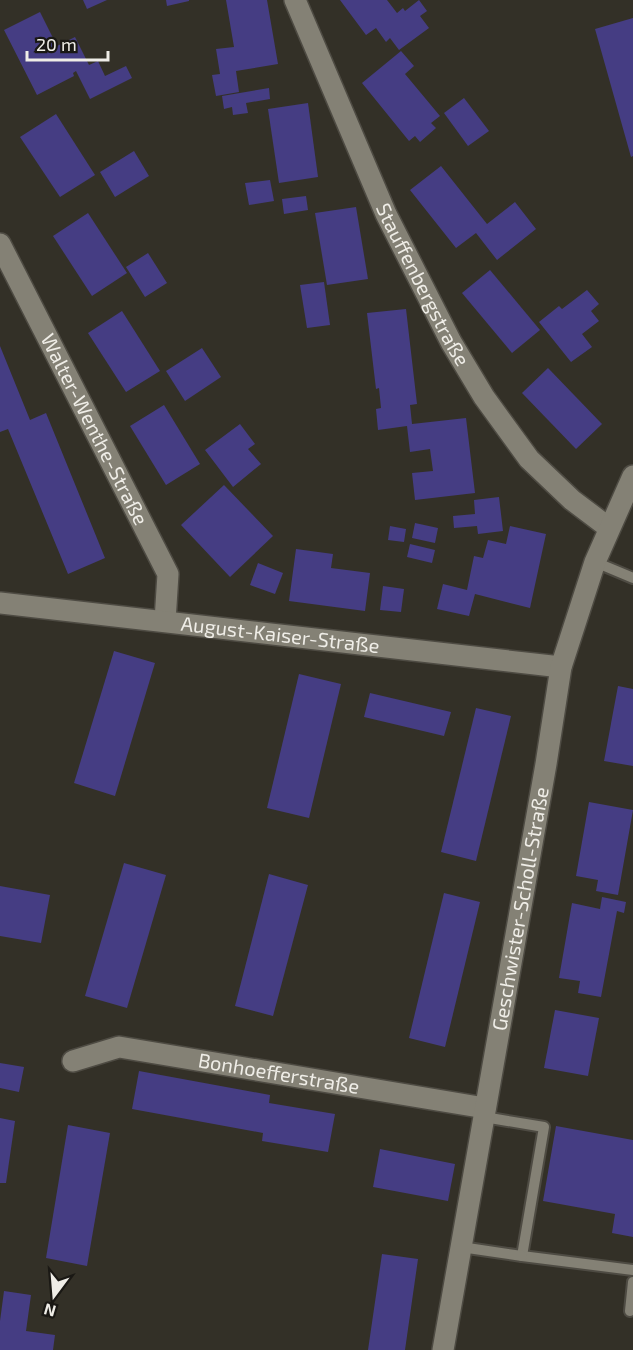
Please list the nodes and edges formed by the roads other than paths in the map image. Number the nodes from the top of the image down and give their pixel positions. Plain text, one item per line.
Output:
1 (295, 0) edge
2 (0, 244) edge
3 (633, 476) edge
4 (609, 528) junction
5 (595, 562) junction
6 (633, 578) edge
7 (0, 603) edge
8 (165, 621) junction
9 (561, 667) junction
10 (73, 1060) dead end
11 (484, 1113) junction
12 (461, 1247) junction
13 (522, 1256) junction
14 (633, 1270) edge
15 (633, 1282) edge
16 (630, 1311) dead end
17 (443, 1350) edge

1 - 4 street, Stauffenbergstraße
2 - 8 street, Walter-Wenthe-Straße
3 - 4 street, Geschwister-Scholl-Straße
4 - 5 street, Geschwister-Scholl-Straße
5 - 6 lane
5 - 9 street, Geschwister-Scholl-Straße
7 - 8 street, August-Kaiser-Straße
8 - 9 street, August-Kaiser-Straße
9 - 11 street, Geschwister-Scholl-Straße
10 - 11 street, Bonhoefferstraße
11 - 12 street, Geschwister-Scholl-Straße
11 - 13 lane
12 - 13 lane
12 - 17 street, Geschwister-Scholl-Straße
13 - 14 lane
15 - 16 lane

